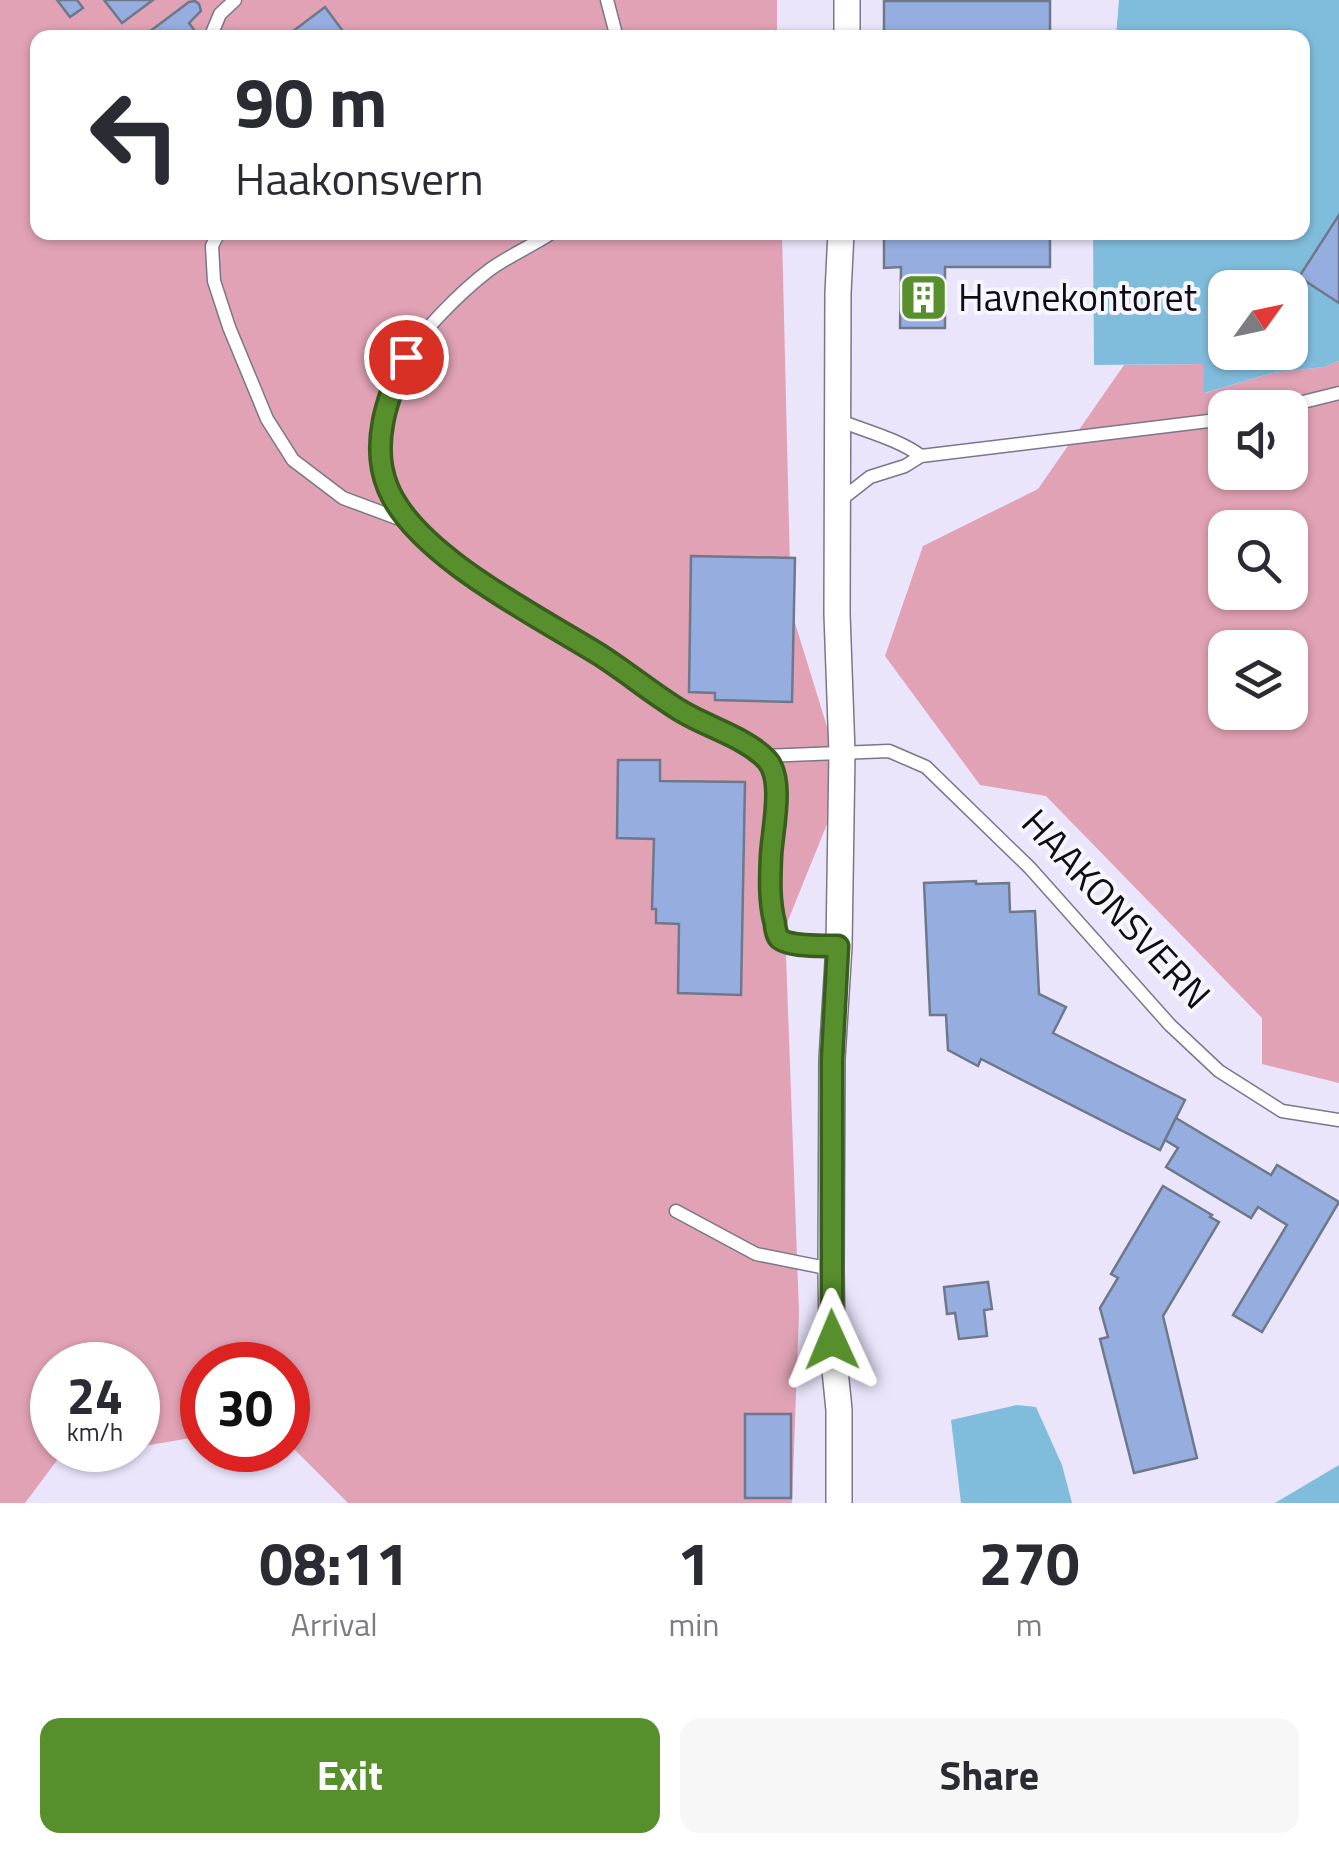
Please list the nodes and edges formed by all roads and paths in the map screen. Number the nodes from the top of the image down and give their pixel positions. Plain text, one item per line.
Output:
1 (235, 0) edge
2 (607, 0) edge
3 (847, 0) edge
4 (213, 30) edge
5 (615, 30) edge
6 (847, 30) edge
7 (215, 240) edge
8 (540, 240) edge
9 (841, 240) edge
10 (1339, 393) edge
11 (1308, 401) edge
12 (838, 420) junction
13 (1208, 421) edge
14 (921, 456) junction
15 (838, 502) junction
16 (407, 522) junction
17 (842, 753) junction
18 (764, 756) junction
19 (838, 946) junction
20 (1339, 1120) edge
21 (676, 1211) dead end
22 (831, 1269) junction
23 (839, 1503) edge

1 - 4 lane
2 - 5 lane
3 - 6 street
7 - 16 lane
8 - 16 lane
9 - 12 street
10 - 11 lane
12 - 14 lane
12 - 15 street
13 - 14 lane
14 - 15 lane
15 - 17 street
16 - 18 lane
17 - 18 lane, HAAKONSVERN
17 - 19 street
17 - 20 lane, HAAKONSVERN
18 - 19 lane
19 - 22 street
21 - 22 lane
22 - 23 street

